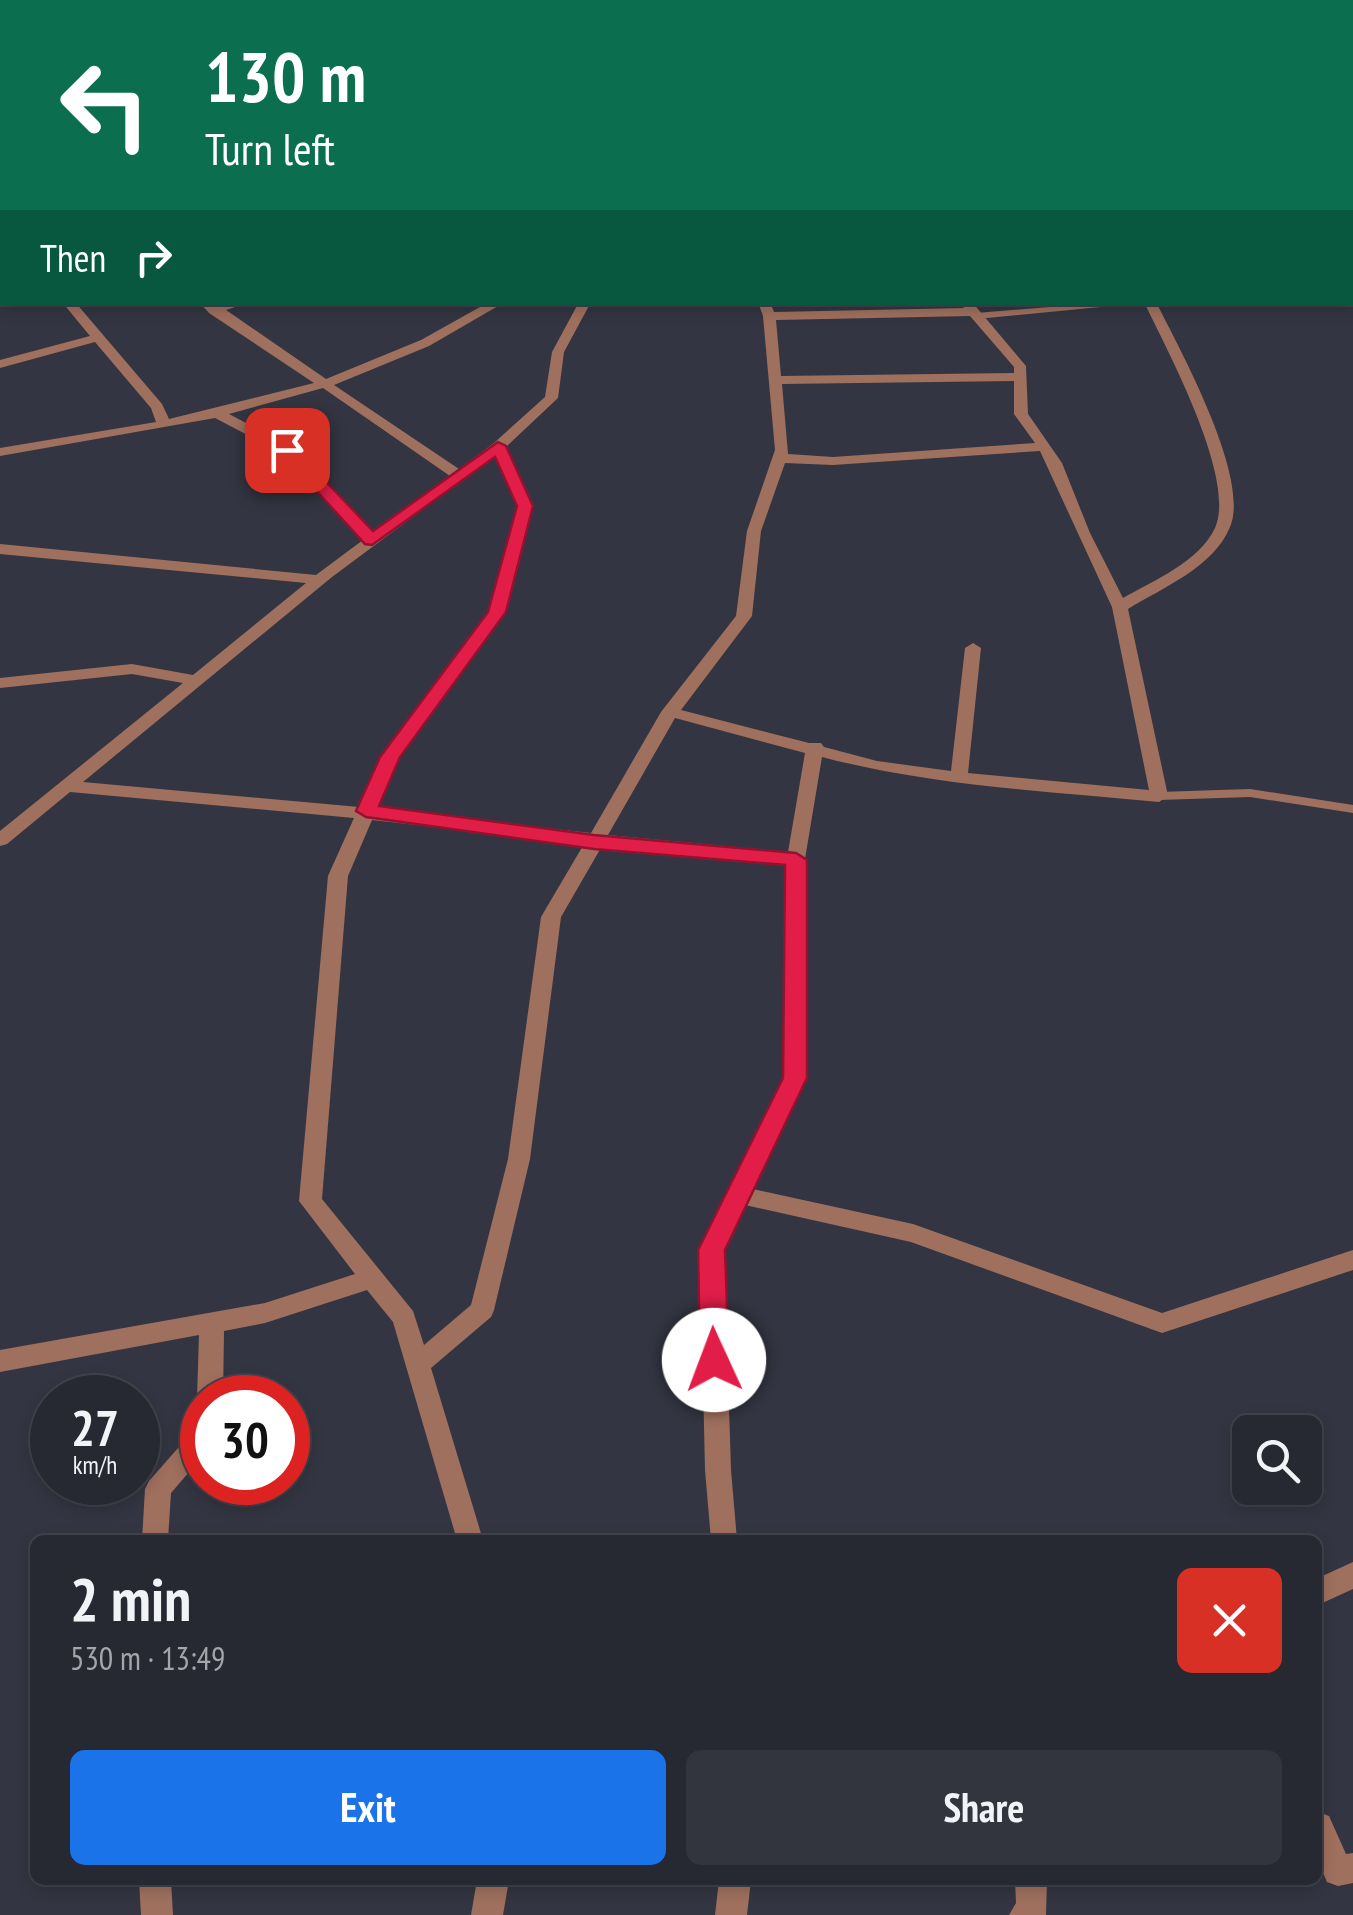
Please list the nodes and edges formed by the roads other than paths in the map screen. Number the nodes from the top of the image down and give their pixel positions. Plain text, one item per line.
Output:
1 (71, 305) edge
2 (494, 305) edge
3 (583, 305) edge
4 (1082, 305) edge
5 (1150, 305) edge
6 (209, 306) edge
7 (767, 309) edge
8 (971, 310) edge
9 (100, 337) junction
10 (0, 364) edge
11 (1020, 377) junction
12 (775, 380) junction
13 (319, 382) junction
14 (215, 412) junction
15 (164, 422) junction
16 (498, 446) junction
17 (1044, 447) junction
18 (0, 452) edge
19 (778, 458) junction
20 (459, 476) junction
21 (372, 540) junction
22 (0, 549) edge
23 (320, 580) junction
24 (1120, 608) junction
25 (973, 648) dead end
26 (196, 680) junction
27 (0, 683) edge
28 (670, 712) junction
29 (814, 747) junction
30 (959, 778) junction
31 (65, 786) junction
32 (1159, 796) junction
33 (1353, 809) edge
34 (366, 811) junction
35 (0, 840) edge
36 (594, 842) junction
37 (796, 860) junction
38 (738, 1195) junction
39 (1353, 1260) edge
40 (372, 1278) junction
41 (212, 1322) junction
42 (0, 1361) edge
43 (418, 1365) junction
44 (211, 1375) edge
45 (180, 1464) edge
46 (155, 1535) edge
47 (469, 1535) edge
48 (724, 1535) edge
49 (1353, 1575) edge
50 (1322, 1590) edge
51 (1322, 1836) edge
52 (1353, 1868) edge
53 (155, 1885) edge
54 (492, 1885) edge
55 (734, 1885) edge
56 (1031, 1885) edge
57 (157, 1915) edge
58 (486, 1915) edge
59 (731, 1915) edge
60 (1025, 1915) edge

1 - 9 street
2 - 13 street
3 - 16 street
4 - 8 lane
5 - 24 street
6 - 13 street
7 - 8 street
7 - 12 street
8 - 11 street
9 - 10 street
9 - 15 street
11 - 12 street
11 - 17 street
12 - 19 street
13 - 14 street
13 - 20 street
14 - 15 street
14 - 21 street
15 - 18 street
16 - 20 street
16 - 34 street
17 - 19 street
17 - 24 street
19 - 28 street
20 - 21 street
21 - 23 street
22 - 23 street
23 - 26 street
24 - 32 street
25 - 30 street
26 - 27 street
26 - 31 street
28 - 29 street
28 - 36 street
29 - 30 street
29 - 37 street
30 - 32 street
31 - 34 street
31 - 35 street
32 - 33 lane
34 - 36 street
34 - 40 street
36 - 37 street
36 - 43 street
37 - 38 street
38 - 39 street
38 - 48 street
40 - 41 street
40 - 43 street
41 - 42 street
41 - 44 street
43 - 47 street
45 - 46 street
49 - 50 street
51 - 52 street
53 - 57 street
54 - 58 street
55 - 59 street
56 - 60 street

